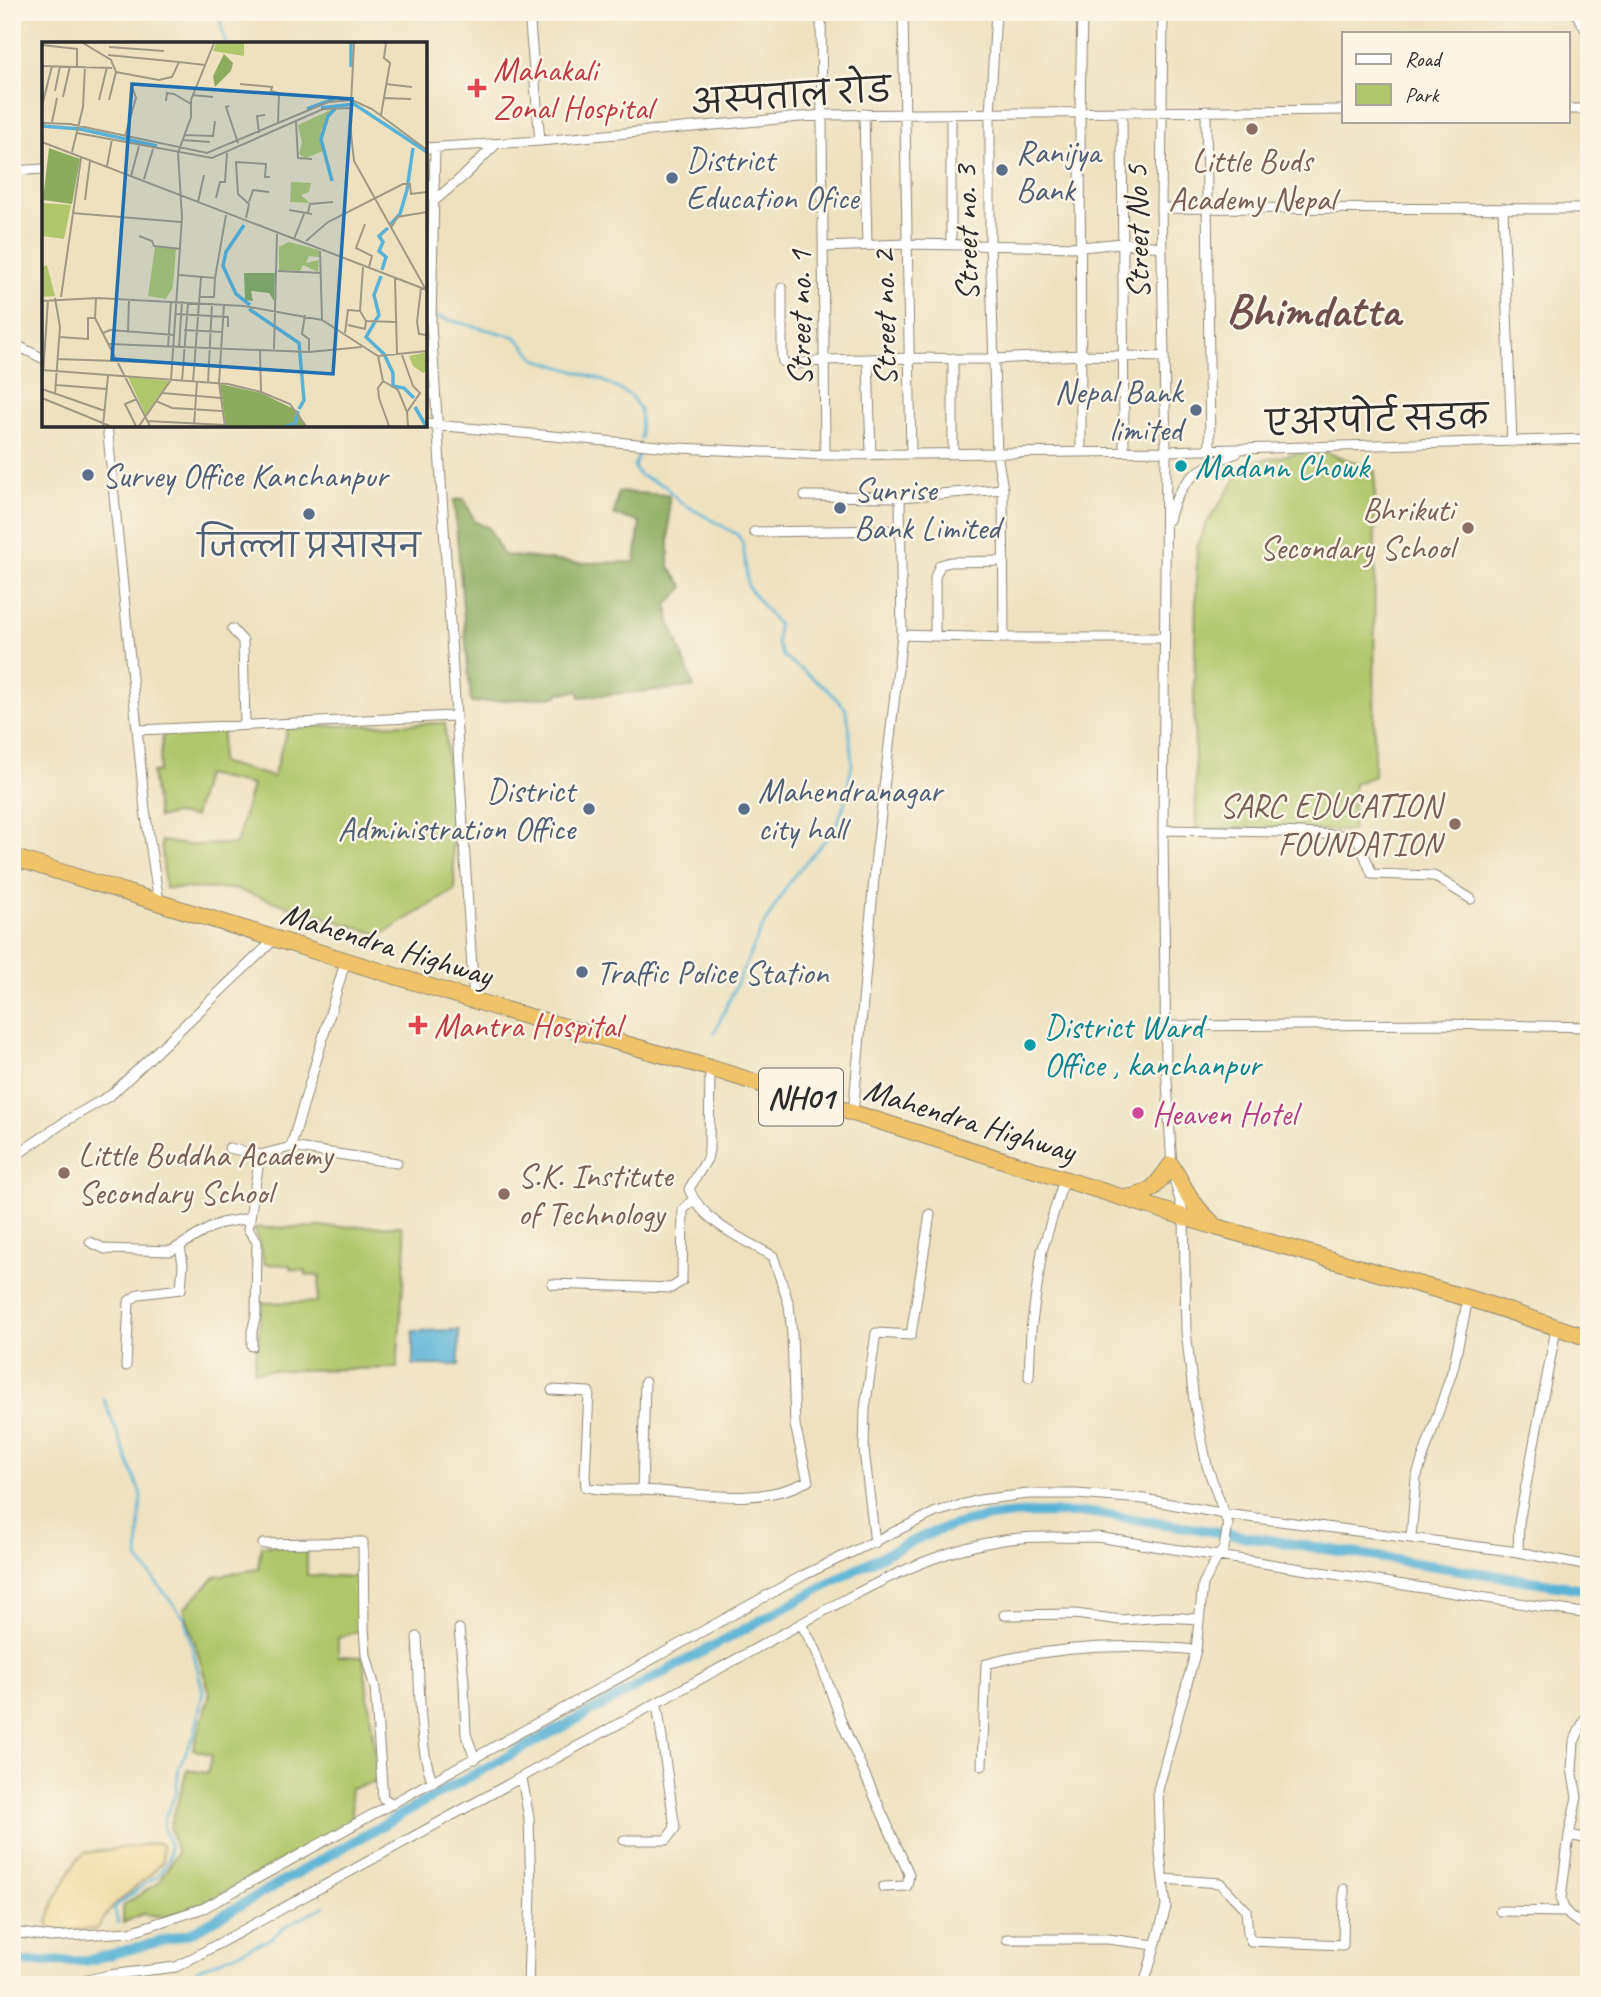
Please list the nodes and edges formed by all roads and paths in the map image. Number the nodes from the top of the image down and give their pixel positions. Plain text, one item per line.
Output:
1 (529, 12) edge
2 (821, 12) edge
3 (903, 12) edge
4 (996, 12) edge
5 (1082, 12) edge
6 (1163, 12) edge
7 (1575, 12) edge
8 (1589, 35) edge
9 (1570, 109) edge
10 (1589, 109) edge
11 (1342, 110) edge
12 (1161, 111) junction
13 (1206, 111) junction
14 (1080, 112) junction
15 (1122, 112) junction
16 (864, 114) junction
17 (905, 114) junction
18 (951, 114) junction
19 (990, 114) junction
20 (823, 115) junction
21 (540, 141) junction
22 (496, 144) junction
23 (430, 148) edge
24 (42, 169) edge
25 (12, 171) edge
26 (434, 201) junction
27 (1161, 208) junction
28 (1503, 208) junction
29 (1207, 209) junction
30 (1589, 209) edge
31 (1122, 243) junction
32 (907, 244) junction
33 (951, 244) junction
34 (867, 245) junction
35 (990, 245) junction
36 (824, 247) junction
37 (1081, 247) junction
38 (1162, 247) junction
39 (782, 288) dead end
40 (12, 343) edge
41 (1082, 355) junction
42 (1124, 356) junction
43 (1164, 357) junction
44 (42, 358) edge
45 (909, 358) junction
46 (953, 358) junction
47 (868, 359) junction
48 (993, 359) junction
49 (826, 360) junction
50 (427, 424) edge
51 (437, 425) junction
52 (107, 427) edge
53 (1589, 439) edge
54 (1512, 442) junction
55 (1245, 449) junction
56 (1081, 450) junction
57 (1210, 450) junction
58 (1124, 451) junction
59 (1166, 451) junction
60 (911, 454) junction
61 (953, 454) junction
62 (997, 454) junction
63 (825, 455) junction
64 (871, 455) junction
65 (1003, 489) junction
66 (805, 496) dead end
67 (900, 497) junction
68 (901, 530) junction
69 (754, 532) dead end
70 (1165, 538) junction
71 (1004, 561) junction
72 (232, 629) dead end
73 (902, 635) junction
74 (935, 636) junction
75 (1004, 638) junction
76 (1164, 638) junction
77 (455, 716) junction
78 (245, 725) junction
79 (138, 730) junction
80 (1163, 830) junction
81 (12, 857) edge
82 (1471, 899) dead end
83 (159, 902) junction
84 (275, 939) junction
85 (346, 959) junction
86 (474, 999) junction
87 (1166, 1026) junction
88 (1589, 1027) edge
89 (710, 1068) junction
90 (853, 1114) junction
91 (291, 1147) junction
92 (229, 1148) dead end
93 (260, 1155) junction
94 (12, 1158) edge
95 (397, 1163) dead end
96 (1171, 1165) junction
97 (1065, 1180) junction
98 (1122, 1198) junction
99 (693, 1200) junction
100 (930, 1214) dead end
101 (1184, 1216) junction
102 (250, 1218) junction
103 (1216, 1227) junction
104 (90, 1242) dead end
105 (180, 1247) junction
106 (552, 1284) dead end
107 (1468, 1299) junction
108 (1556, 1329) junction
109 (1589, 1338) edge
110 (252, 1346) dead end
111 (126, 1366) dead end
112 (1029, 1377) dead end
113 (645, 1382) dead end
114 (552, 1390) dead end
115 (642, 1490) junction
116 (1225, 1514) junction
117 (1411, 1538) junction
118 (875, 1543) junction
119 (262, 1544) dead end
120 (1518, 1552) junction
121 (1217, 1556) junction
122 (1589, 1566) edge
123 (1589, 1614) edge
124 (1004, 1615) dead end
125 (1199, 1619) junction
126 (801, 1624) junction
127 (458, 1629) dead end
128 (417, 1637) dead end
129 (1196, 1650) junction
130 (657, 1704) junction
131 (1589, 1710) edge
132 (475, 1759) junction
133 (982, 1766) dead end
134 (523, 1778) junction
135 (433, 1782) junction
136 (393, 1804) junction
137 (1569, 1835) junction
138 (1589, 1839) edge
139 (624, 1840) dead end
140 (1163, 1879) junction
141 (883, 1887) dead end
142 (1344, 1889) dead end
143 (1500, 1911) dead end
144 (1566, 1912) junction
145 (1589, 1927) edge
146 (12, 1932) edge
147 (1007, 1939) dead end
148 (1155, 1945) junction
149 (66, 1985) edge
150 (528, 1985) edge
151 (1144, 1985) edge

1 - 21 street
2 - 20 street, Street no. 1
3 - 17 street, Street no. 2
4 - 19 street, Street no. 3
5 - 14 street
6 - 12 street, Street No 5
7 - 8 street
9 - 10 street
11 - 13 street, अस्पताल रोड
12 - 13 street, अस्पताल रोड
12 - 15 street, अस्पताल रोड
12 - 27 street, Street No 5
13 - 29 street
14 - 15 street, अस्पताल रोड
14 - 19 street, अस्पताल रोड
14 - 37 street
15 - 31 street
16 - 17 street, अस्पताल रोड
16 - 20 street, अस्पताल रोड
16 - 34 street
17 - 18 street, अस्पताल रोड
17 - 32 street, Street no. 2
18 - 19 street, अस्पताल रोड
18 - 33 street
19 - 35 street, Street no. 3
20 - 21 street, अस्पताल रोड
20 - 36 street, Street no. 1
21 - 22 street, अस्पताल रोड
22 - 23 street, अस्पताल रोड
22 - 26 street
23 - 26 street
24 - 25 street
26 - 51 street
27 - 29 street
27 - 38 street, Street No 5
28 - 29 street
28 - 30 street
28 - 54 street
29 - 57 street
31 - 37 street
31 - 38 street
31 - 42 street
32 - 33 street
32 - 34 street
32 - 45 street, Street no. 2
33 - 35 street
34 - 36 street
35 - 37 street
35 - 48 street, Street no. 3
36 - 49 street, Street no. 1
37 - 41 street
38 - 43 street, Street No 5
39 - 49 street
40 - 44 street
41 - 42 street
41 - 48 street
41 - 56 street
42 - 43 street
42 - 58 street
43 - 59 street, Street No 5
45 - 46 street
45 - 47 street
45 - 60 street, Street no. 2
46 - 48 street
46 - 61 street
47 - 49 street
47 - 64 street
48 - 62 street, Street no. 3
49 - 63 street, Street no. 1
50 - 51 street, एअरपोर्ट सडक
51 - 63 street, एअरपोर्ट सडक
51 - 77 street
52 - 79 street
53 - 54 street, एअरपोर्ट सडक
54 - 55 street, एअरपोर्ट सडक
55 - 57 street, एअरपोर्ट सडक
55 - 70 street
56 - 58 street, एअरपोर्ट सडक
56 - 62 street, एअरपोर्ट सडक
57 - 59 street, एअरपोर्ट सडक
58 - 59 street, एअरपोर्ट सडक
59 - 70 street, Street No 5
60 - 61 street, एअरपोर्ट सडक
60 - 64 street, एअरपोर्ट सडक
61 - 62 street, एअरपोर्ट सडक
62 - 65 street, Street no. 3
63 - 64 street, एअरपोर्ट सडक
65 - 67 street
65 - 71 street, Street no. 3
66 - 67 street
67 - 68 street
68 - 69 street
68 - 73 street
70 - 76 street
71 - 74 street
71 - 75 street, Street no. 3
72 - 78 street
73 - 74 street
73 - 90 street
74 - 75 street
75 - 76 street
76 - 80 street
77 - 78 street
77 - 86 street
78 - 79 street
79 - 83 street
80 - 82 street
80 - 87 street
81 - 83 highway, Mahendra Highway / NH01
83 - 84 highway, Mahendra Highway / NH01
84 - 85 highway, Mahendra Highway / NH01
84 - 94 street
85 - 86 highway, Mahendra Highway / NH01
85 - 91 street
86 - 89 highway, Mahendra Highway / NH01
87 - 88 street
87 - 96 street
89 - 90 highway, Mahendra Highway / NH01
89 - 99 street
90 - 97 highway, Mahendra Highway / NH01
91 - 93 street
91 - 95 street
92 - 93 street
93 - 102 street
96 - 98 highway
96 - 101 street
96 - 103 highway
97 - 98 highway, Mahendra Highway / NH01
97 - 112 street
98 - 101 highway, Mahendra Highway / NH01
99 - 106 street
99 - 115 street
100 - 118 street
101 - 103 highway, Mahendra Highway / NH01
101 - 116 street
102 - 105 street
102 - 110 street
103 - 107 highway, Mahendra Highway / NH01
104 - 105 street
105 - 111 street
107 - 108 highway, Mahendra Highway / NH01
107 - 117 street
108 - 109 highway, Mahendra Highway / NH01
108 - 120 street
113 - 115 street
114 - 115 street
116 - 117 street
116 - 118 street
116 - 121 street
117 - 120 street
118 - 132 street
119 - 136 street
120 - 122 street
121 - 123 street
121 - 125 street
121 - 126 street
124 - 125 street
125 - 129 street
126 - 130 street
126 - 141 street
127 - 132 street
128 - 135 street
129 - 133 street
129 - 140 street
130 - 134 street
130 - 139 street
131 - 137 street
132 - 135 street
134 - 149 street
134 - 150 street
135 - 136 street
136 - 146 street
137 - 138 street
137 - 144 street
140 - 142 street
140 - 148 street
143 - 144 street
144 - 145 street
147 - 148 street
148 - 151 street

